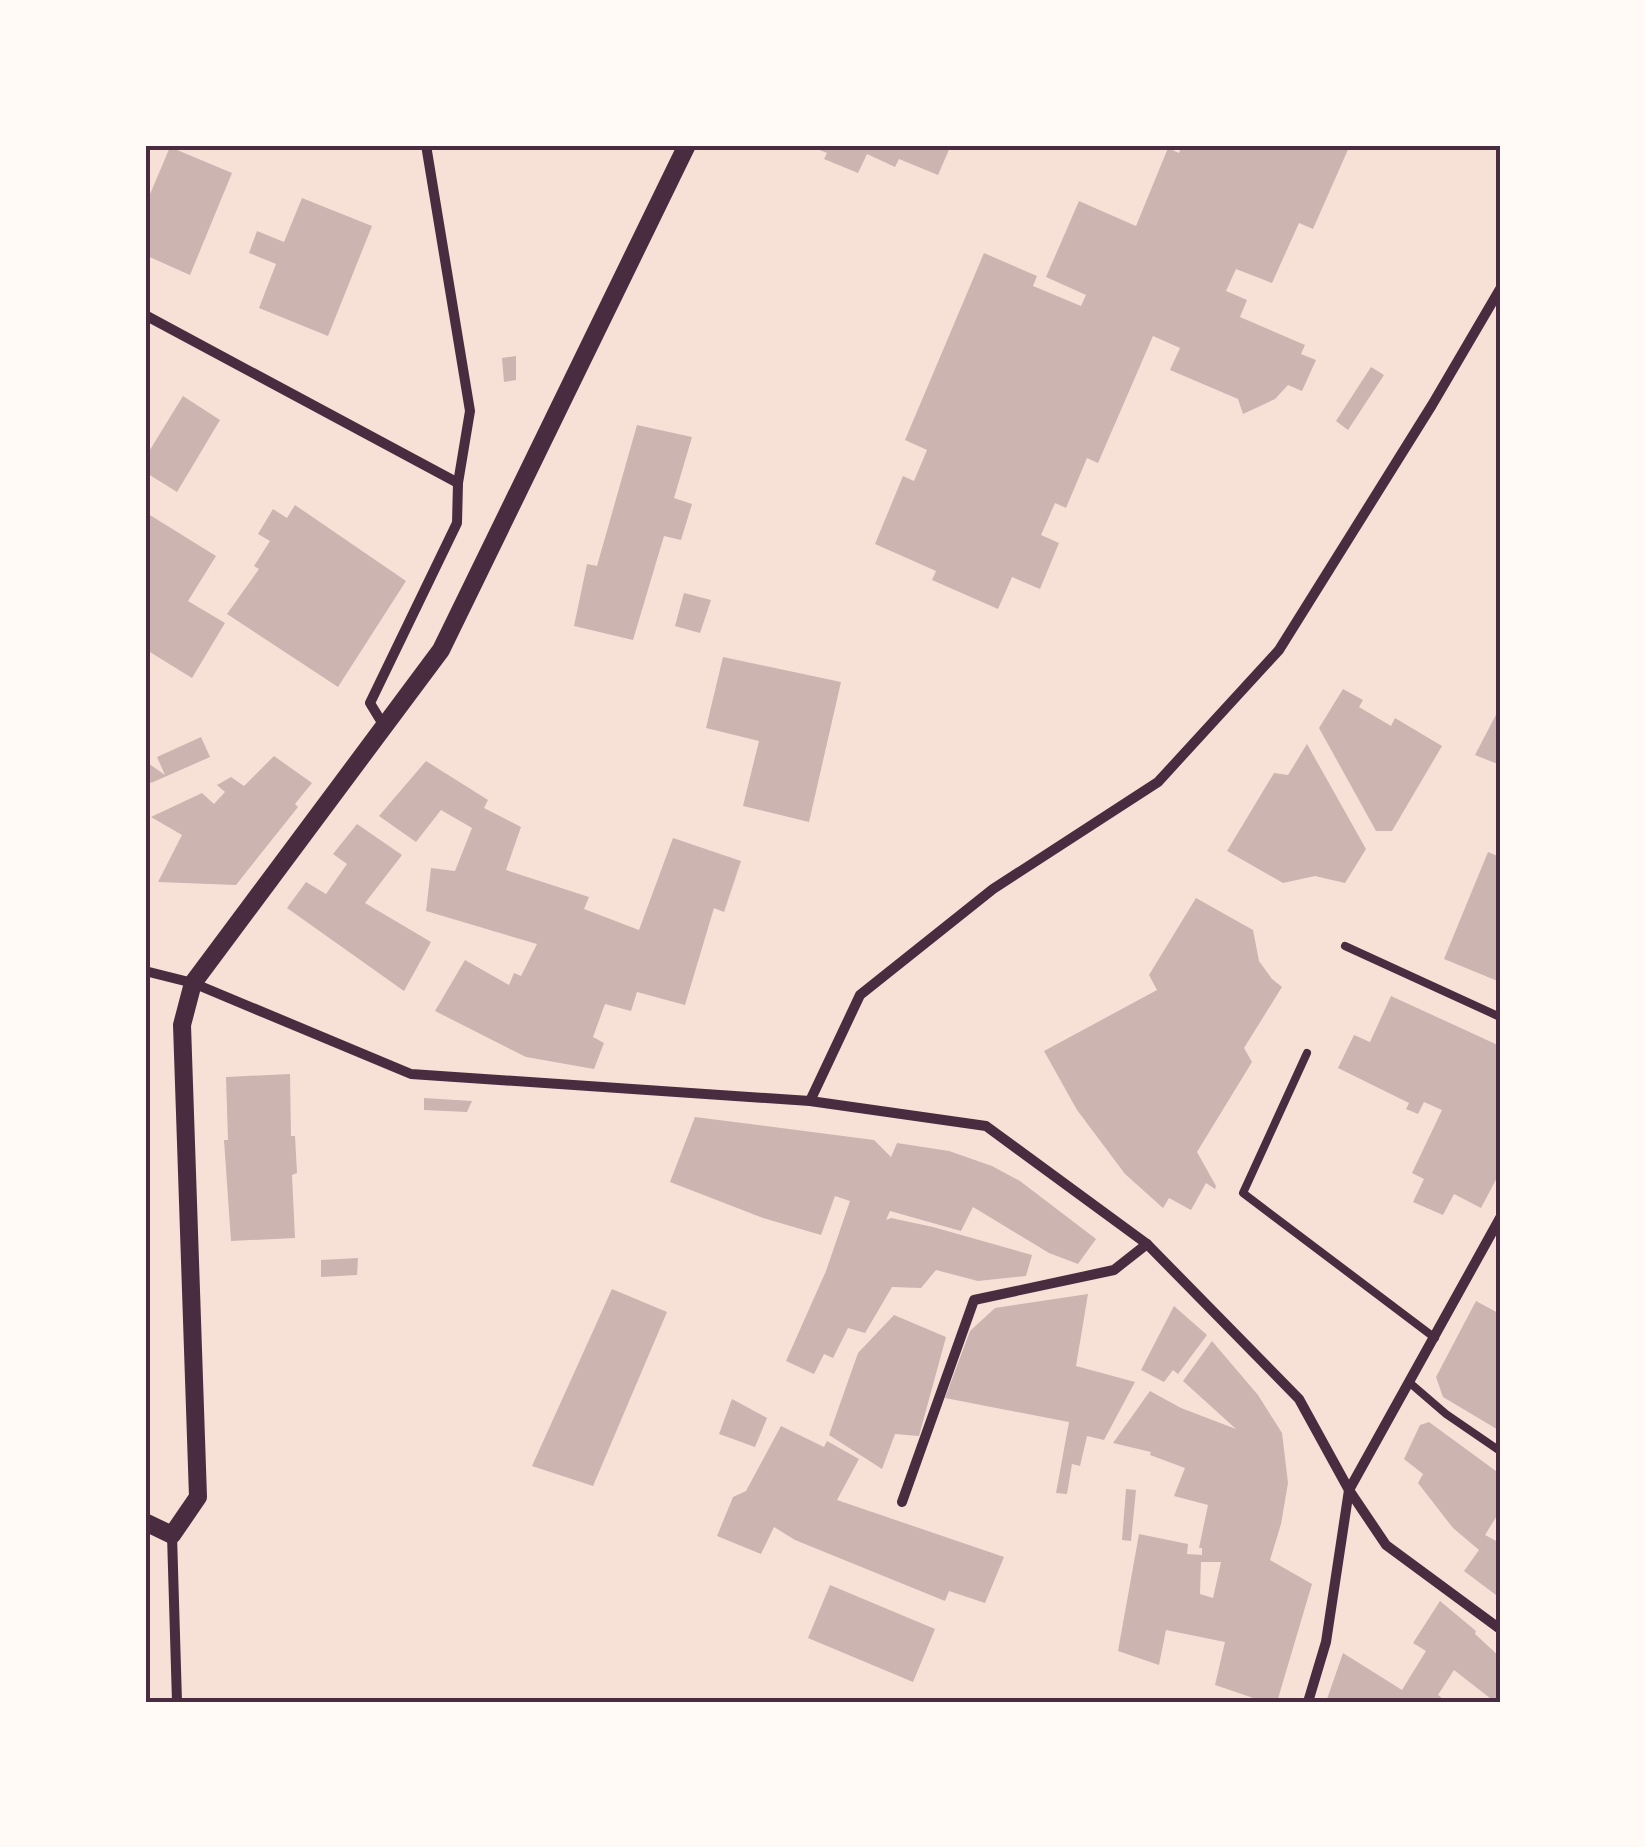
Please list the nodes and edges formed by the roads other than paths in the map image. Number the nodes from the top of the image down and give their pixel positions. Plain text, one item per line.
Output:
1 (426, 145) edge
2 (687, 145) edge
3 (1500, 289) edge
4 (145, 316) edge
5 (458, 483) junction
6 (384, 726) junction
7 (1345, 946) dead end
8 (145, 972) edge
9 (194, 983) junction
10 (1500, 1017) edge
11 (1307, 1053) dead end
12 (810, 1101) junction
13 (1500, 1218) edge
14 (1147, 1244) junction
15 (1435, 1338) junction
16 (1410, 1383) junction
17 (1500, 1451) edge
18 (1350, 1490) junction
19 (902, 1502) dead end
20 (145, 1522) edge
21 (172, 1535) junction
22 (1500, 1629) edge
23 (178, 1702) edge
24 (1308, 1702) edge

1 - 5 street
2 - 6 street
3 - 12 street
4 - 5 street
5 - 6 street
6 - 9 street
7 - 10 lane
8 - 9 street
9 - 12 street
9 - 21 street
11 - 15 lane
12 - 14 street
13 - 15 street
14 - 18 street
14 - 19 street
15 - 16 street
16 - 17 lane
16 - 18 street
18 - 22 street
18 - 24 street
20 - 21 street
21 - 23 street

